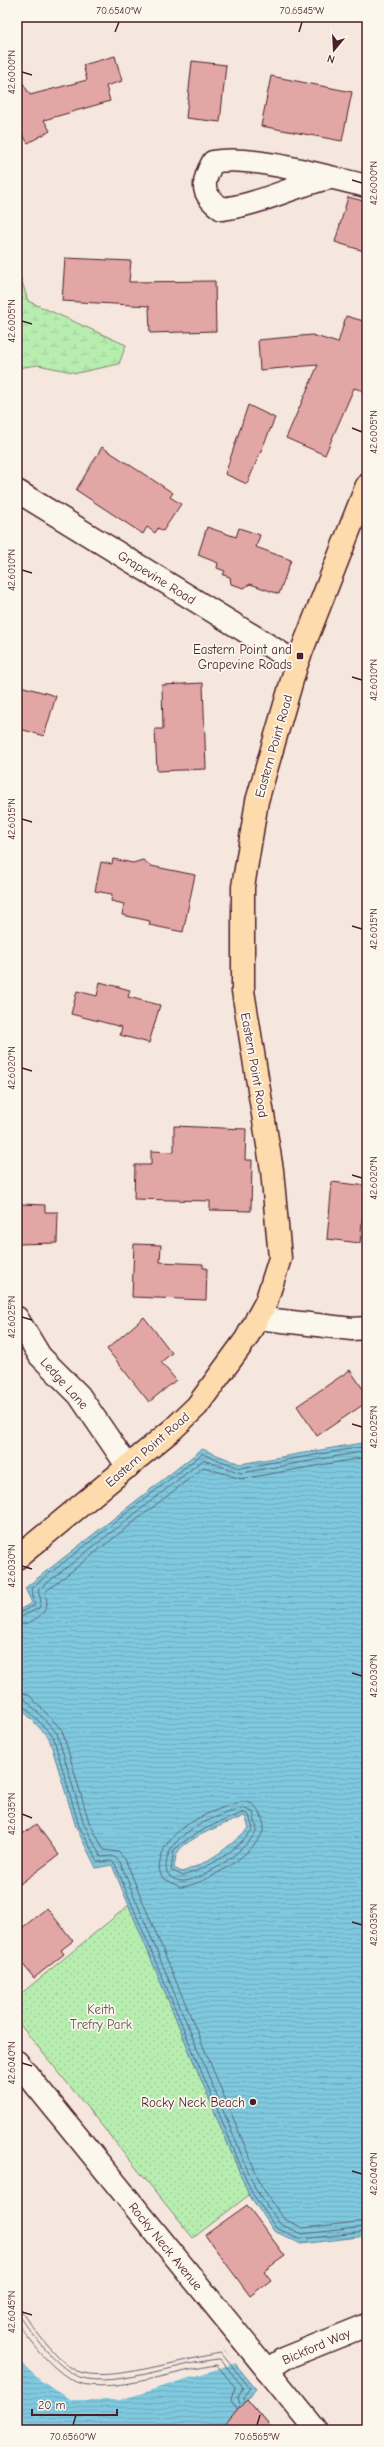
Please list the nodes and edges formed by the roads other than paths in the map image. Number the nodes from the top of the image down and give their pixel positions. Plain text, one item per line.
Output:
1 (329, 178) junction
2 (367, 186) edge
3 (367, 485) edge
4 (17, 492) edge
5 (297, 663) junction
6 (17, 1318) edge
7 (257, 1318) junction
8 (367, 1328) edge
9 (128, 1467) junction
10 (17, 1558) edge
11 (17, 2062) edge
12 (367, 2325) edge
13 (267, 2370) junction
14 (316, 2430) edge

1 - 1 street
1 - 2 street
3 - 5 main road, Eastern Point Road
4 - 5 street, Grapevine Road
5 - 7 main road, Eastern Point Road
6 - 9 street, Ledge Lane
7 - 8 street
7 - 9 main road, Eastern Point Road
9 - 10 main road, Eastern Point Road
11 - 13 street, Rocky Neck Avenue
12 - 13 street, Bickford Way
13 - 14 street, Rocky Neck Avenue

